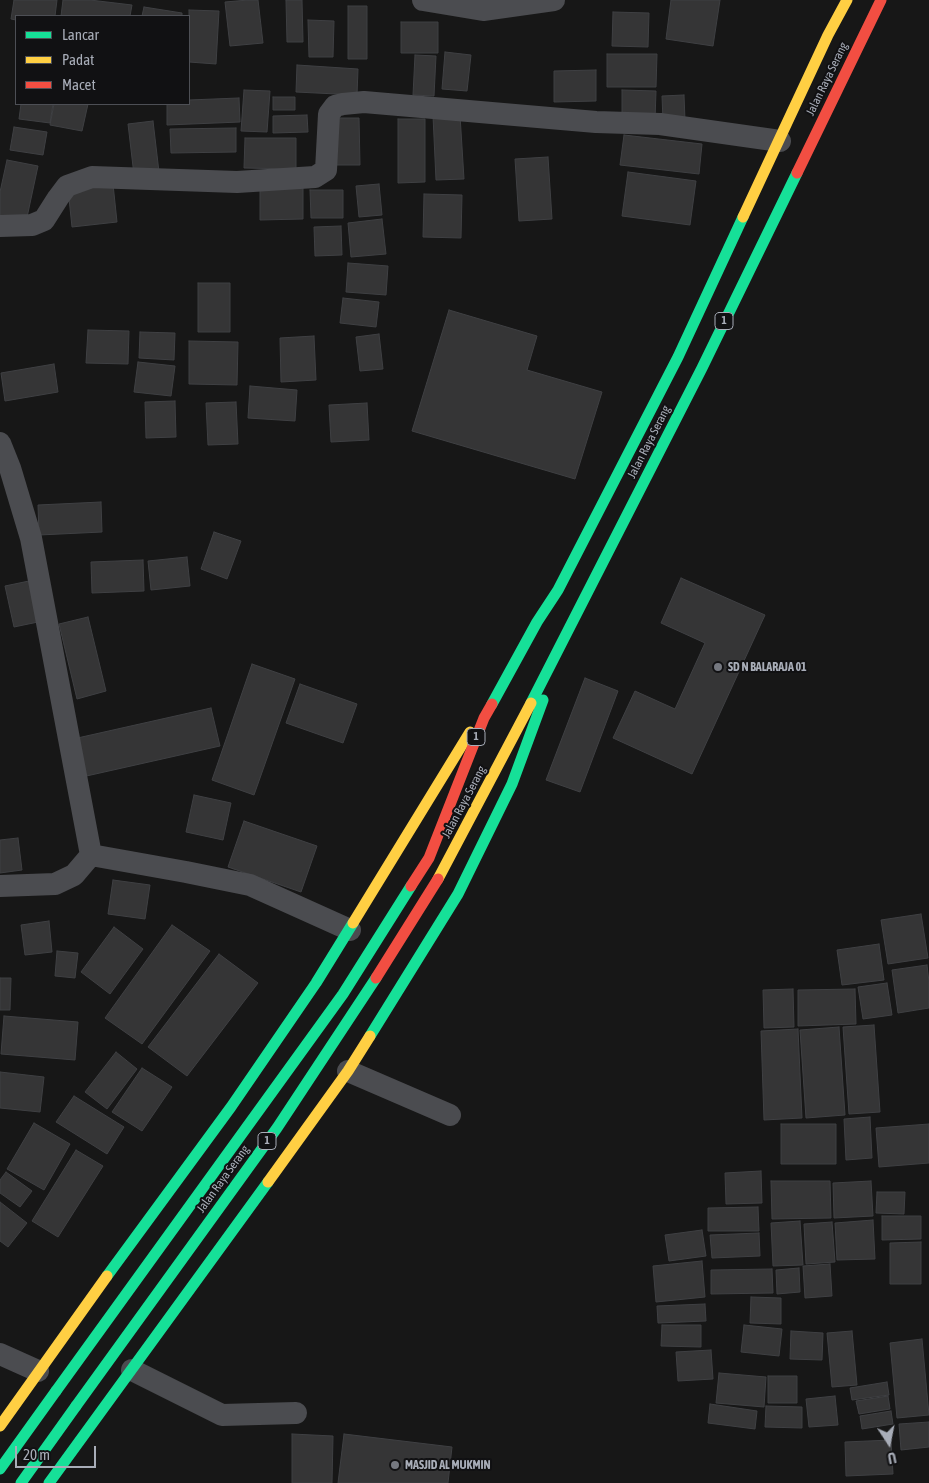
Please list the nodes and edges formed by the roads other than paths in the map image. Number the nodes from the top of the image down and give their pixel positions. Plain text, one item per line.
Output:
1 (423, 0) edge
2 (554, 0) edge
3 (847, 0) edge
4 (881, 0) edge
5 (780, 140) junction
6 (0, 226) edge
7 (0, 443) edge
8 (537, 622) junction
9 (564, 640) junction
10 (91, 855) junction
11 (0, 886) edge
12 (350, 930) junction
13 (348, 1071) junction
14 (450, 1115) dead end
15 (0, 1354) edge
16 (132, 1370) junction
17 (38, 1371) junction
18 (296, 1413) dead end
19 (0, 1426) edge
20 (0, 1448) edge
21 (0, 1469) edge
22 (21, 1483) edge
23 (49, 1483) edge

1 - 2 street
3 - 5 main road, Jalan Raya Serang / 1
4 - 9 main road, Jalan Raya Serang / 1
5 - 6 street
5 - 8 main road, Jalan Raya Serang / 1
7 - 10 street
8 - 12 main road
8 - 21 main road, Jalan Raya Serang / 1, bridge
9 - 13 main road
9 - 22 main road, Jalan Raya Serang / 1, bridge
10 - 11 street
10 - 12 street
12 - 17 main road
13 - 14 street
13 - 16 main road
15 - 17 street
16 - 18 street
16 - 23 main road
17 - 19 main road
20 - 23 main road

